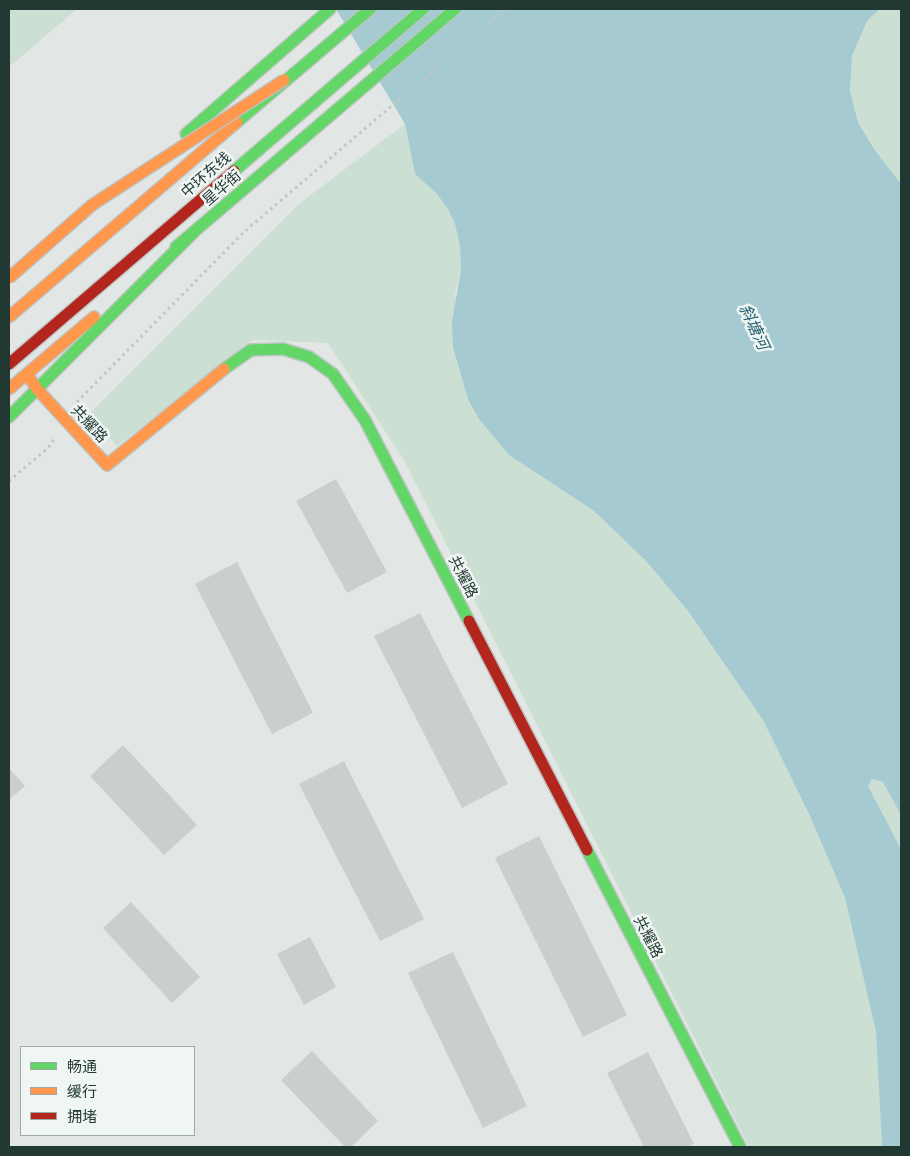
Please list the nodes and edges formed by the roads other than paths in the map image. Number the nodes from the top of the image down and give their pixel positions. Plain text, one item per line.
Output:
1 (370, 9) edge
2 (423, 9) edge
3 (455, 9) edge
4 (329, 10) edge
5 (284, 80) junction
6 (194, 232) junction
7 (9, 278) edge
8 (9, 287) edge
9 (9, 317) edge
10 (9, 364) edge
11 (27, 374) junction
12 (9, 389) edge
13 (37, 389) junction
14 (9, 417) edge
15 (740, 1147) edge

1 - 5 main road, 中环东线
2 - 10 main road, 中环东线
3 - 6 main road, 星华街
4 - 8 main road
5 - 7 main road, bridge
5 - 9 main road, 中环东线, bridge
6 - 11 main road, 星华街
6 - 13 main road
11 - 12 main road, 星华街
11 - 13 main road, 共耀路
13 - 14 main road
13 - 15 main road, 共耀路

